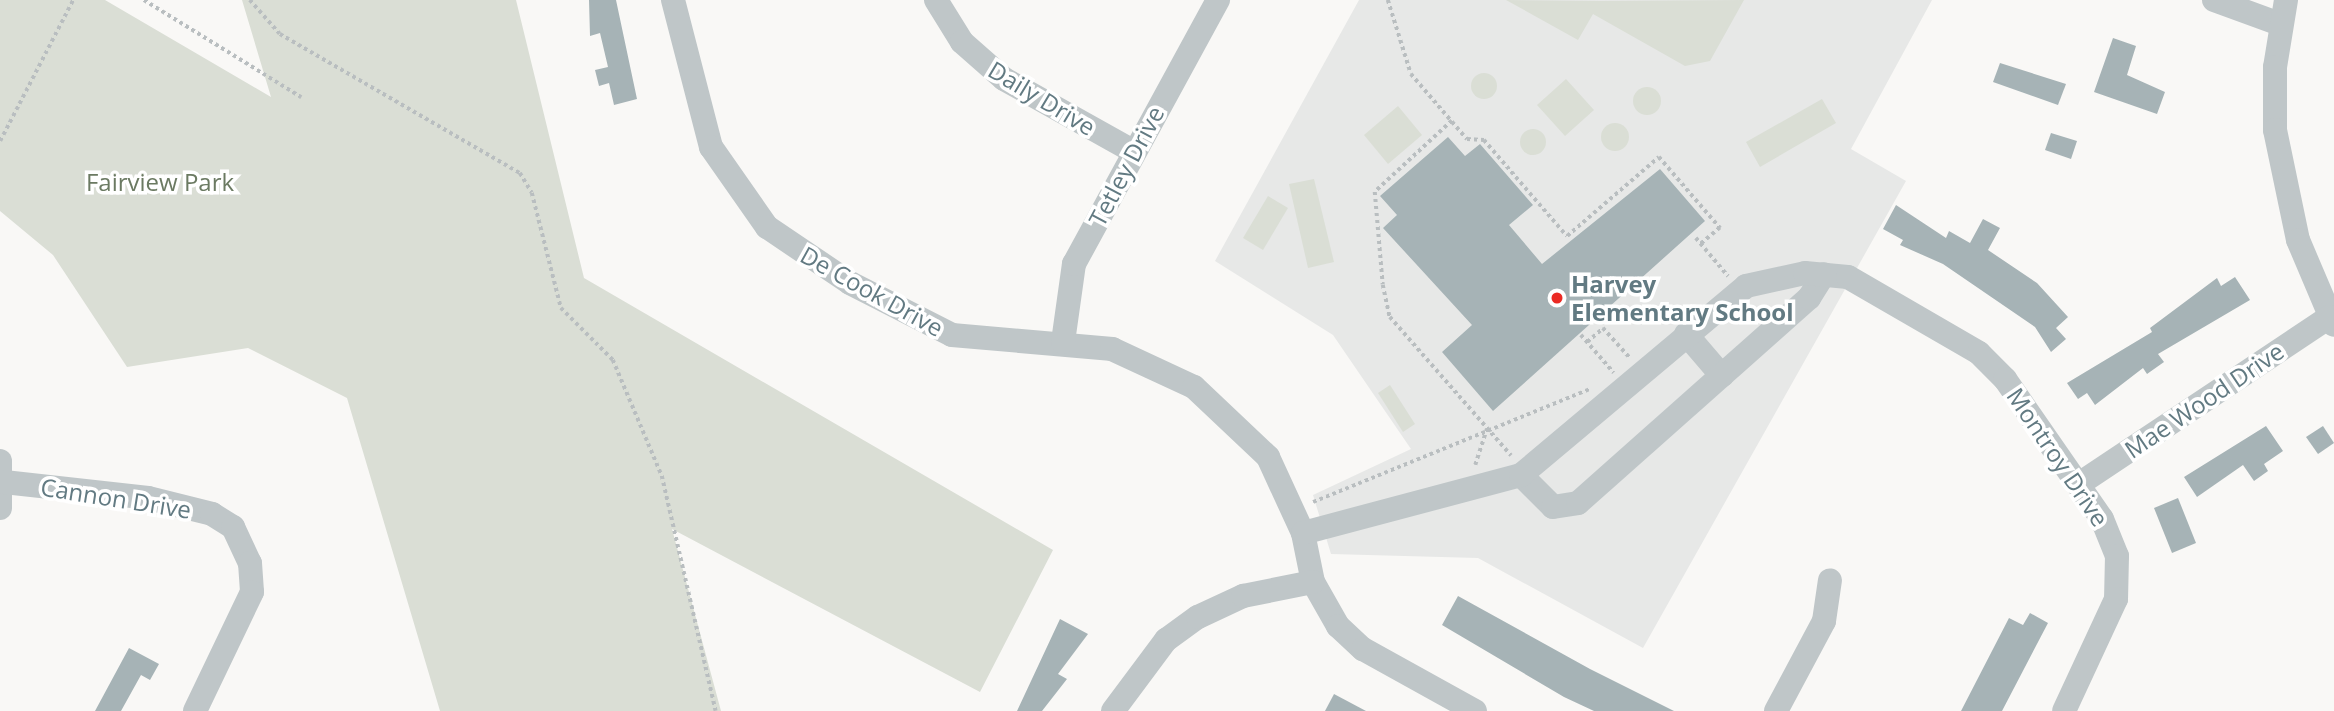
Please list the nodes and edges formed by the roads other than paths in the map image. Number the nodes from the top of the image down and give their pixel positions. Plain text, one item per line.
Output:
1 (673, 0) edge
2 (936, 0) edge
3 (1218, 0) edge
4 (2214, 0) edge
5 (2283, 12) edge
6 (1133, 151) junction
7 (1836, 276) junction
8 (2332, 321) edge
9 (1686, 334) junction
10 (1063, 342) junction
11 (1722, 376) junction
12 (1518, 467) junction
13 (2, 471) edge
14 (2079, 484) junction
15 (0, 508) edge
16 (1303, 533) junction
17 (1830, 580) dead end
18 (1313, 582) junction
19 (195, 711) edge
20 (1113, 711) edge
21 (1475, 711) edge
22 (1776, 711) edge
23 (2064, 711) edge

1 - 10 street, De Cook Drive
2 - 6 street, Daily Drive
3 - 6 street, Tetley Drive
4 - 5 street
5 - 8 street
6 - 10 street, Tetley Drive
7 - 9 street
7 - 11 street
7 - 14 street, Montroy Drive
8 - 14 street, Mae Wood Drive
9 - 11 street
9 - 12 street
10 - 16 street, De Cook Drive
11 - 12 street
12 - 16 street
13 - 15 street
13 - 19 street, Cannon Drive
14 - 23 street, Montroy Drive
16 - 18 street, De Cook Drive
17 - 22 street
18 - 20 street
18 - 21 street, De Cook Drive

